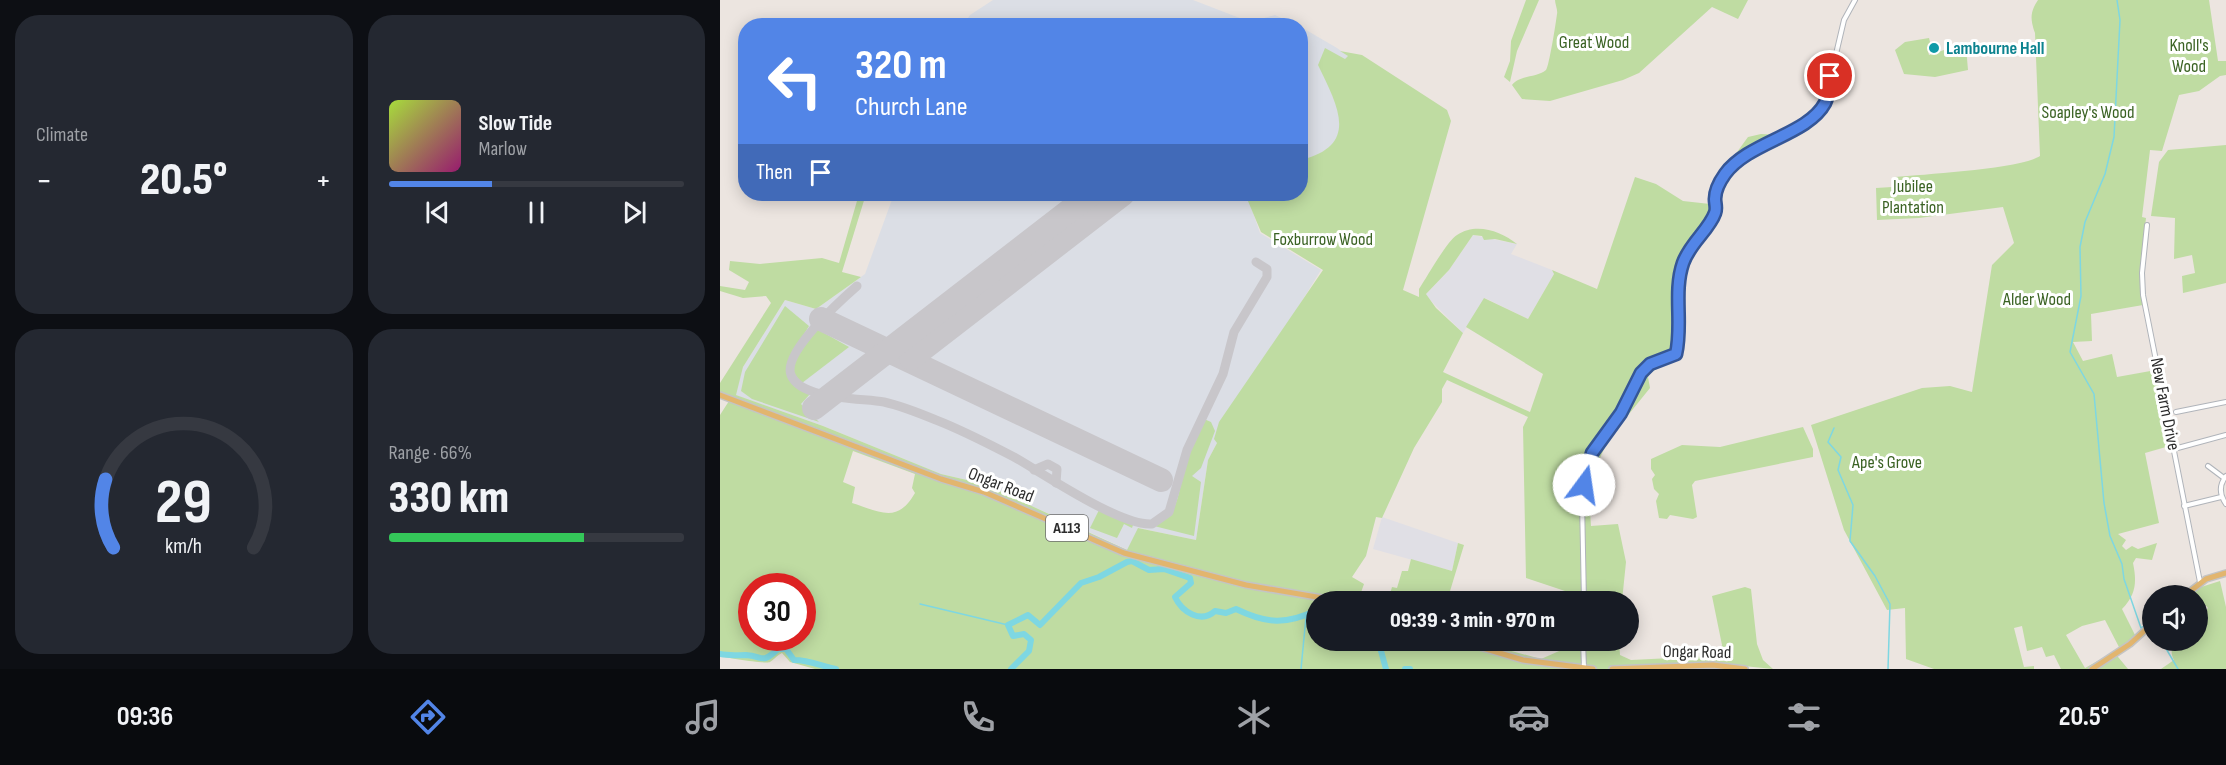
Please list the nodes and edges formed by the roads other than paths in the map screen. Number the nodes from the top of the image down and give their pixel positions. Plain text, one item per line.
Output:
1 (1855, 0) edge
2 (2147, 225) dead end
3 (720, 395) edge
4 (2226, 402) edge
5 (2176, 412) dead end
6 (2226, 435) edge
7 (2174, 449) junction
8 (2208, 466) dead end
9 (2225, 477) edge
10 (2221, 497) junction
11 (2226, 504) edge
12 (2184, 506) junction
13 (2226, 573) edge
14 (2200, 582) junction
15 (2197, 585) edge
16 (1584, 591) edge
17 (1306, 595) edge
18 (2142, 633) edge
19 (1493, 651) edge
20 (1583, 651) edge
21 (1584, 669) edge
22 (1593, 669) edge
23 (1612, 669) edge
24 (1745, 669) edge
25 (2092, 669) edge

1 - 16 street
2 - 7 street, New Farm Drive
3 - 17 main road, Ongar Road / A113
4 - 5 street
6 - 7 street
7 - 12 street, New Farm Drive
8 - 9 street
9 - 10 street
10 - 11 street
10 - 12 street
12 - 14 street, New Farm Drive
13 - 14 main road
14 - 15 main road
18 - 25 main road
19 - 21 main road
20 - 21 street
21 - 22 main road
23 - 24 main road, Ongar Road

